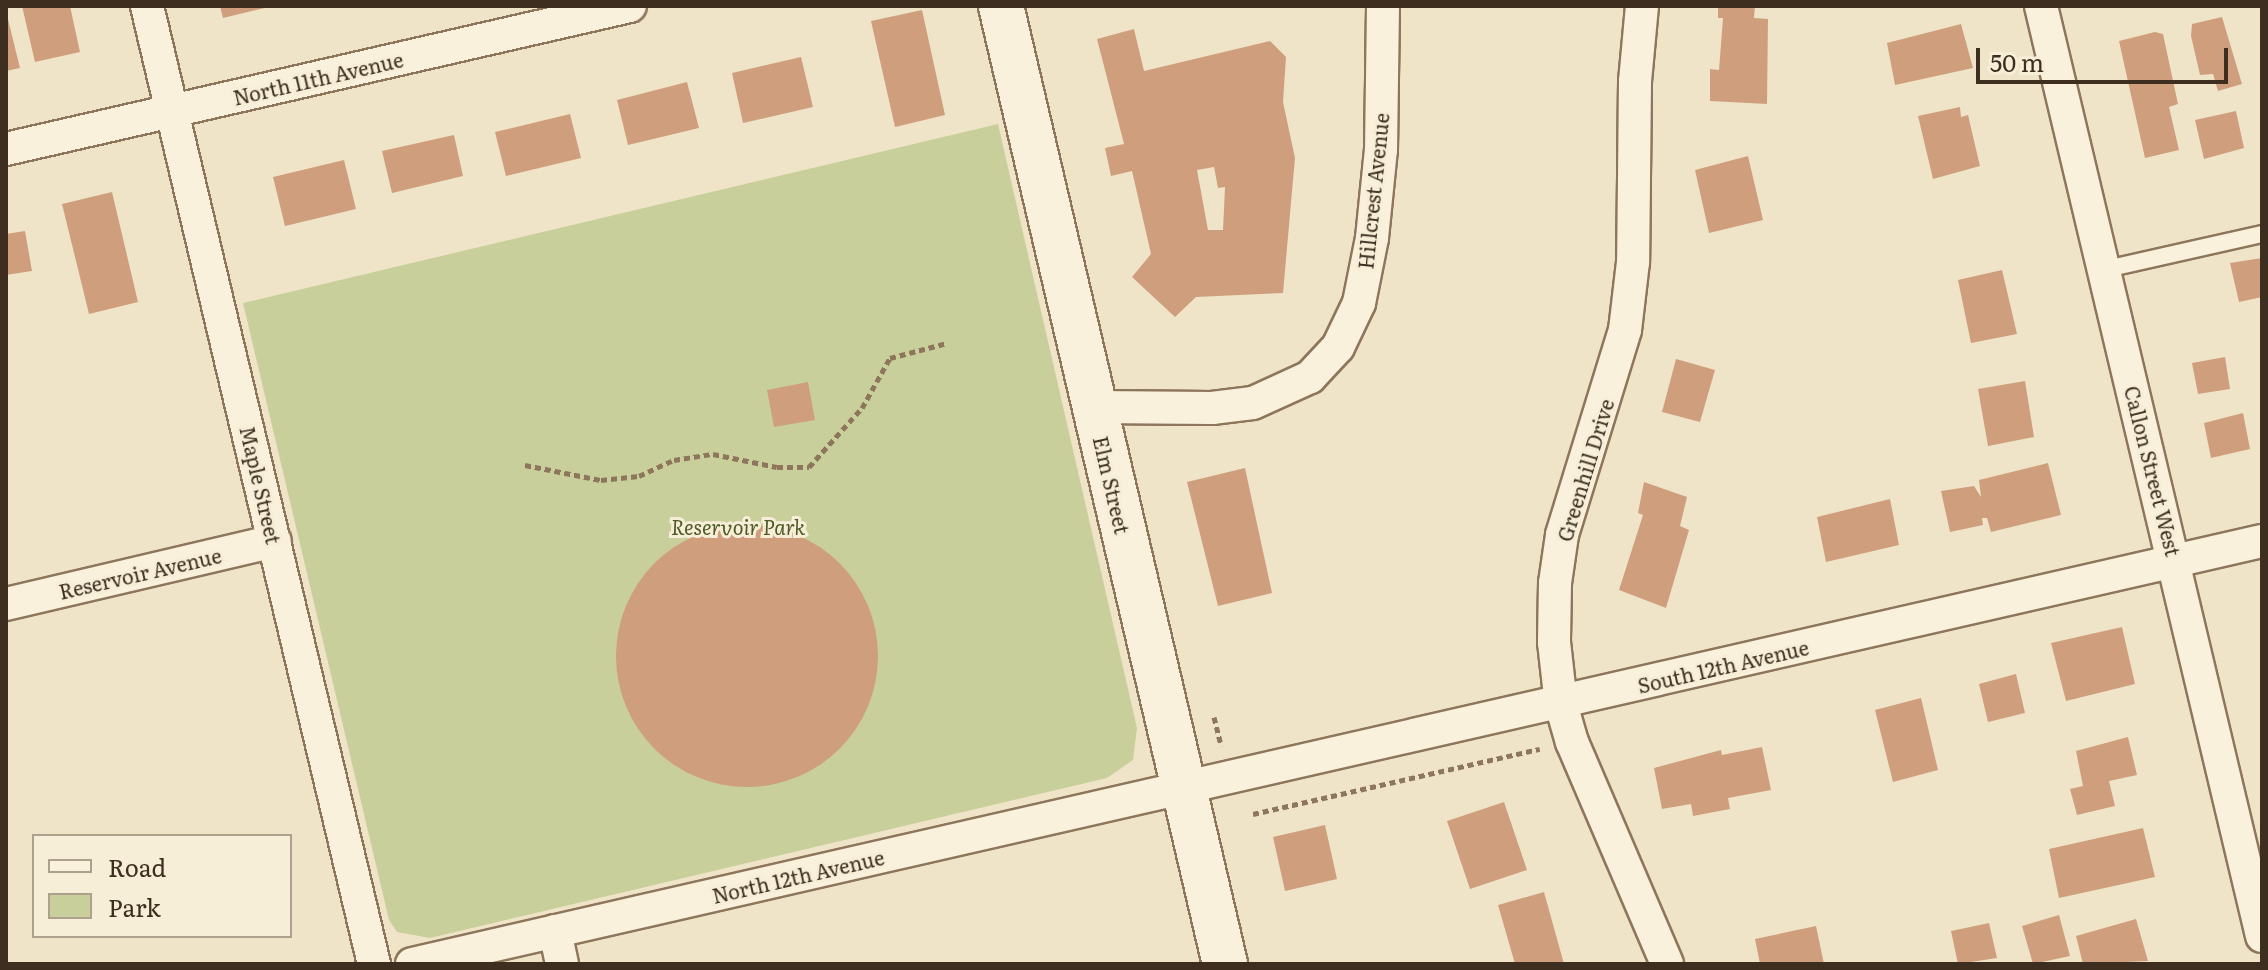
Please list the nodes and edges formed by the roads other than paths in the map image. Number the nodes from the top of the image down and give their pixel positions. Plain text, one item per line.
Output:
1 (147, 6) edge
2 (630, 6) edge
3 (1001, 6) edge
4 (1383, 6) edge
5 (1642, 6) edge
6 (2041, 6) edge
7 (172, 111) junction
8 (6, 149) edge
9 (2262, 234) edge
10 (2102, 270) junction
11 (1094, 407) junction
12 (275, 541) junction
13 (2262, 541) edge
14 (2176, 561) junction
15 (6, 604) edge
16 (1561, 704) junction
17 (1184, 789) junction
18 (555, 931) junction
19 (2262, 936) edge
20 (374, 964) edge
21 (412, 964) edge
22 (562, 964) edge
23 (1225, 964) edge
24 (1667, 964) edge

1 - 7 street, Maple Street
2 - 7 street, North 11th Avenue
3 - 11 street, Elm Street
4 - 11 street, Hillcrest Avenue
5 - 16 street, Greenhill Drive
6 - 10 street, Callon Street West
7 - 8 street, North 11th Avenue
7 - 12 street, Maple Street
9 - 10 lane
10 - 14 street, Callon Street West
11 - 17 street, Elm Street
12 - 15 street, Reservoir Avenue
12 - 20 street, Maple Street
13 - 14 street, South 12th Avenue
14 - 16 street, South 12th Avenue
14 - 19 street, Callon Street West
16 - 17 street, South 12th Avenue
16 - 24 street, Greenhill Drive
17 - 18 street, North 12th Avenue
17 - 23 street, Elm Street
18 - 21 street, North 12th Avenue
18 - 22 street

